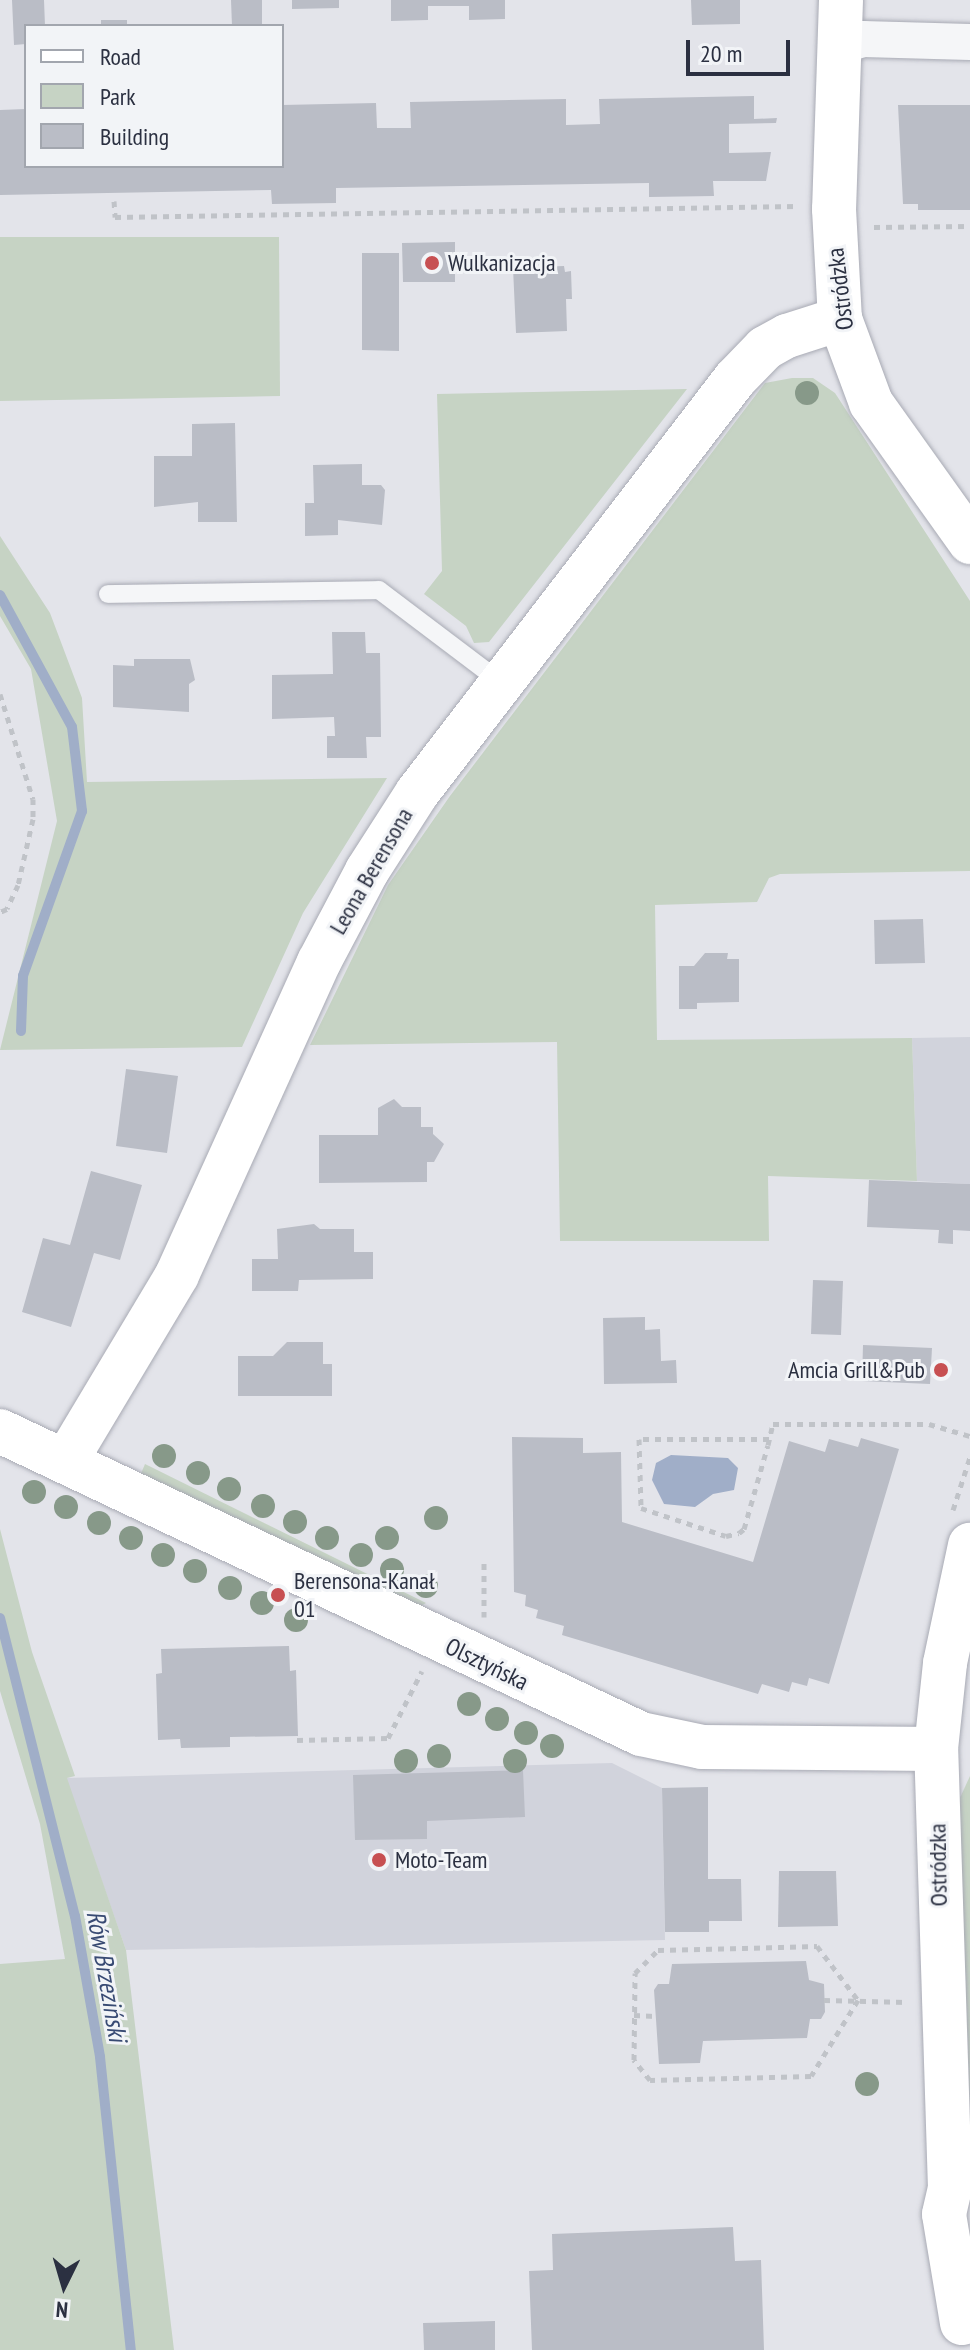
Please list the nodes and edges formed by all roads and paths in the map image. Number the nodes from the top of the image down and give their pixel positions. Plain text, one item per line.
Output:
1 (841, 0) edge
2 (970, 42) edge
3 (840, 46) junction
4 (114, 201) dead end
5 (784, 206) dead end
6 (970, 226) edge
7 (868, 227) dead end
8 (840, 319) junction
9 (970, 542) edge
10 (108, 594) dead end
11 (502, 683) junction
12 (0, 694) edge
13 (0, 912) edge
14 (0, 1431) edge
15 (970, 1436) edge
16 (769, 1439) junction
17 (67, 1459) junction
18 (970, 1545) edge
19 (484, 1558) dead end
20 (483, 1626) dead end
21 (427, 1662) dead end
22 (297, 1740) dead end
23 (936, 1749) junction
24 (824, 2000) dead end
25 (858, 2000) junction
26 (898, 2000) dead end
27 (634, 2015) junction
28 (655, 2016) dead end
29 (960, 2200) edge
30 (961, 2330) edge

1 - 3 street, Ostródzka
2 - 3 street
3 - 8 street, Ostródzka
4 - 5 path
6 - 7 path
8 - 9 street, Ostródzka
8 - 11 street, Leona Berensona
10 - 11 lane
11 - 17 street, Leona Berensona
12 - 13 path
14 - 17 street
15 - 16 path
16 - 16 path
17 - 23 street, Olsztyńska
18 - 23 street, Ostródzka
19 - 20 path
21 - 22 path
23 - 29 street, Ostródzka
24 - 25 path
25 - 26 path
25 - 27 path
25 - 27 path
27 - 28 path
29 - 30 street, Ostródzka

